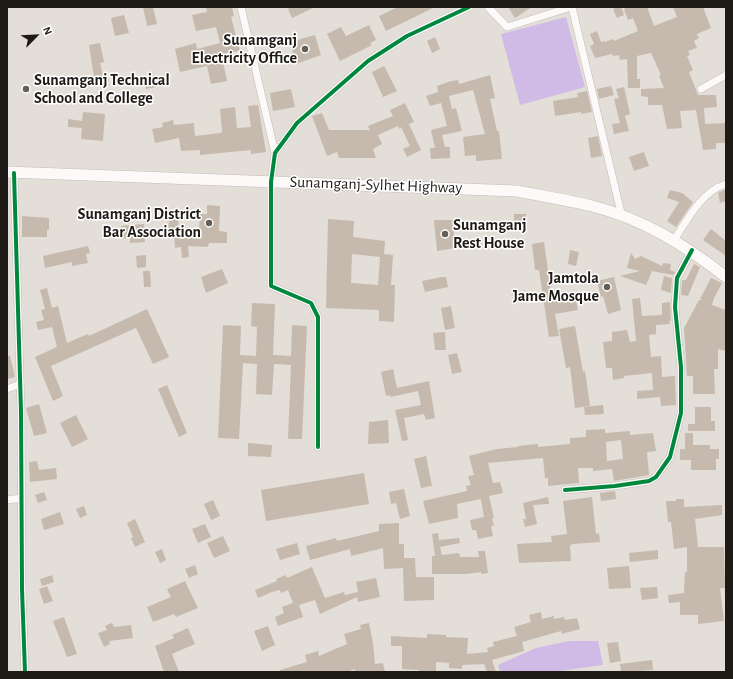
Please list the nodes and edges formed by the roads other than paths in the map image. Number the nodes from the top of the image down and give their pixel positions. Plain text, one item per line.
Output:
1 (241, 7) edge
2 (469, 7) edge
3 (488, 7) edge
4 (572, 7) edge
5 (726, 75) edge
6 (701, 89) dead end
7 (275, 153) junction
8 (10, 172) edge
9 (271, 182) junction
10 (726, 184) edge
11 (622, 217) junction
12 (674, 240) junction
13 (692, 250) junction
14 (726, 277) edge
15 (20, 384) junction
16 (7, 389) edge
17 (318, 447) dead end
18 (565, 490) dead end
19 (22, 498) junction
20 (7, 500) edge
21 (25, 672) edge

1 - 7 street
2 - 7 street
3 - 4 street
4 - 11 street
5 - 6 street
7 - 9 street
8 - 9 main road, Sunamganj-Sylhet Highway
8 - 15 street
9 - 11 main road, Sunamganj-Sylhet Highway
9 - 17 street
10 - 12 street
11 - 12 main road, Sunamganj-Sylhet Highway
12 - 13 main road, Sunamganj-Sylhet Highway
13 - 14 main road, Sunamganj-Sylhet Highway
13 - 18 street
15 - 16 street
15 - 19 street
19 - 20 street
19 - 21 street

